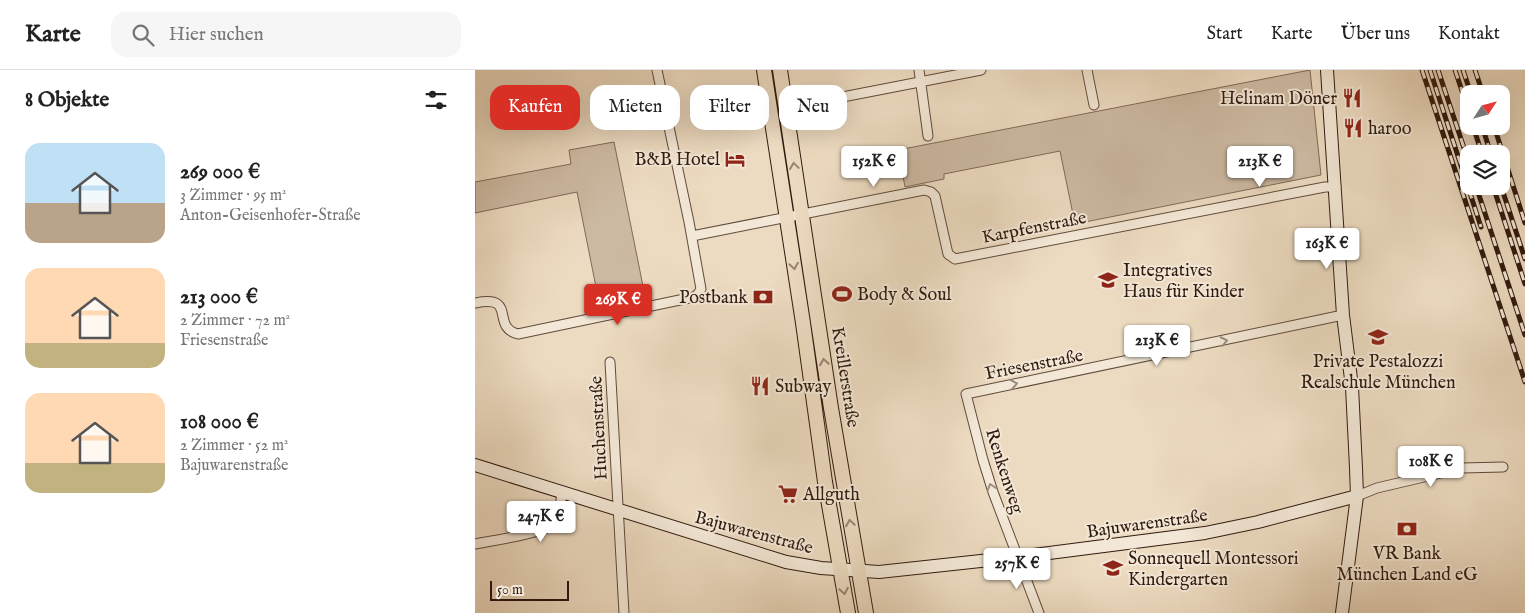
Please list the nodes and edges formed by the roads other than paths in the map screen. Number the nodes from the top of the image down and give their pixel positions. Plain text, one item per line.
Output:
1 (657, 70) edge
2 (764, 70) edge
3 (780, 70) edge
4 (919, 70) edge
5 (981, 70) edge
6 (1087, 70) edge
7 (1327, 70) edge
8 (921, 83) junction
9 (782, 85) edge
10 (847, 97) edge
11 (1094, 105) dead end
12 (789, 130) edge
13 (928, 136) dead end
14 (1336, 187) junction
15 (801, 214) junction
16 (787, 217) junction
17 (692, 236) junction
18 (475, 303) edge
19 (1343, 316) junction
20 (610, 362) dead end
21 (966, 394) joint
22 (475, 465) edge
23 (1503, 467) dead end
24 (562, 492) junction
25 (1357, 496) junction
26 (619, 510) junction
27 (475, 544) edge
28 (1018, 557) junction
29 (840, 569) junction
30 (858, 571) junction
31 (624, 613) edge
32 (848, 613) edge
33 (866, 613) edge
34 (1039, 613) edge
35 (1342, 613) edge

1 - 17 street
2 - 16 main road, Kreillerstraße
3 - 9 main road, Kreillerstraße
4 - 8 street
5 - 8 street
6 - 11 street
7 - 14 street
8 - 10 street
8 - 13 street
15 -> 12 main road, Kreillerstraße
14 - 15 street, Karpfenstraße
14 - 19 street
15 - 16 street, Karpfenstraße
30 -> 15 main road, Kreillerstraße
16 - 17 street, Karpfenstraße
16 -> 29 main road, Kreillerstraße
17 - 18 street
21 -> 19 street, Friesenstraße
19 - 25 street
20 - 26 street, Huchenstraße
28 -> 21 street, Renkenweg
22 - 24 street, Bajuwarenstraße
23 - 25 street, Bajuwarenstraße
24 - 26 street, Bajuwarenstraße
24 - 27 street
25 - 28 street, Bajuwarenstraße
25 - 35 street
26 - 29 street, Bajuwarenstraße
26 - 31 street, Huchenstraße
28 - 30 street, Bajuwarenstraße
28 - 34 street, Renkenweg
29 - 30 street, Bajuwarenstraße
29 -> 32 main road, Kreillerstraße
30 - 33 main road, Kreillerstraße

